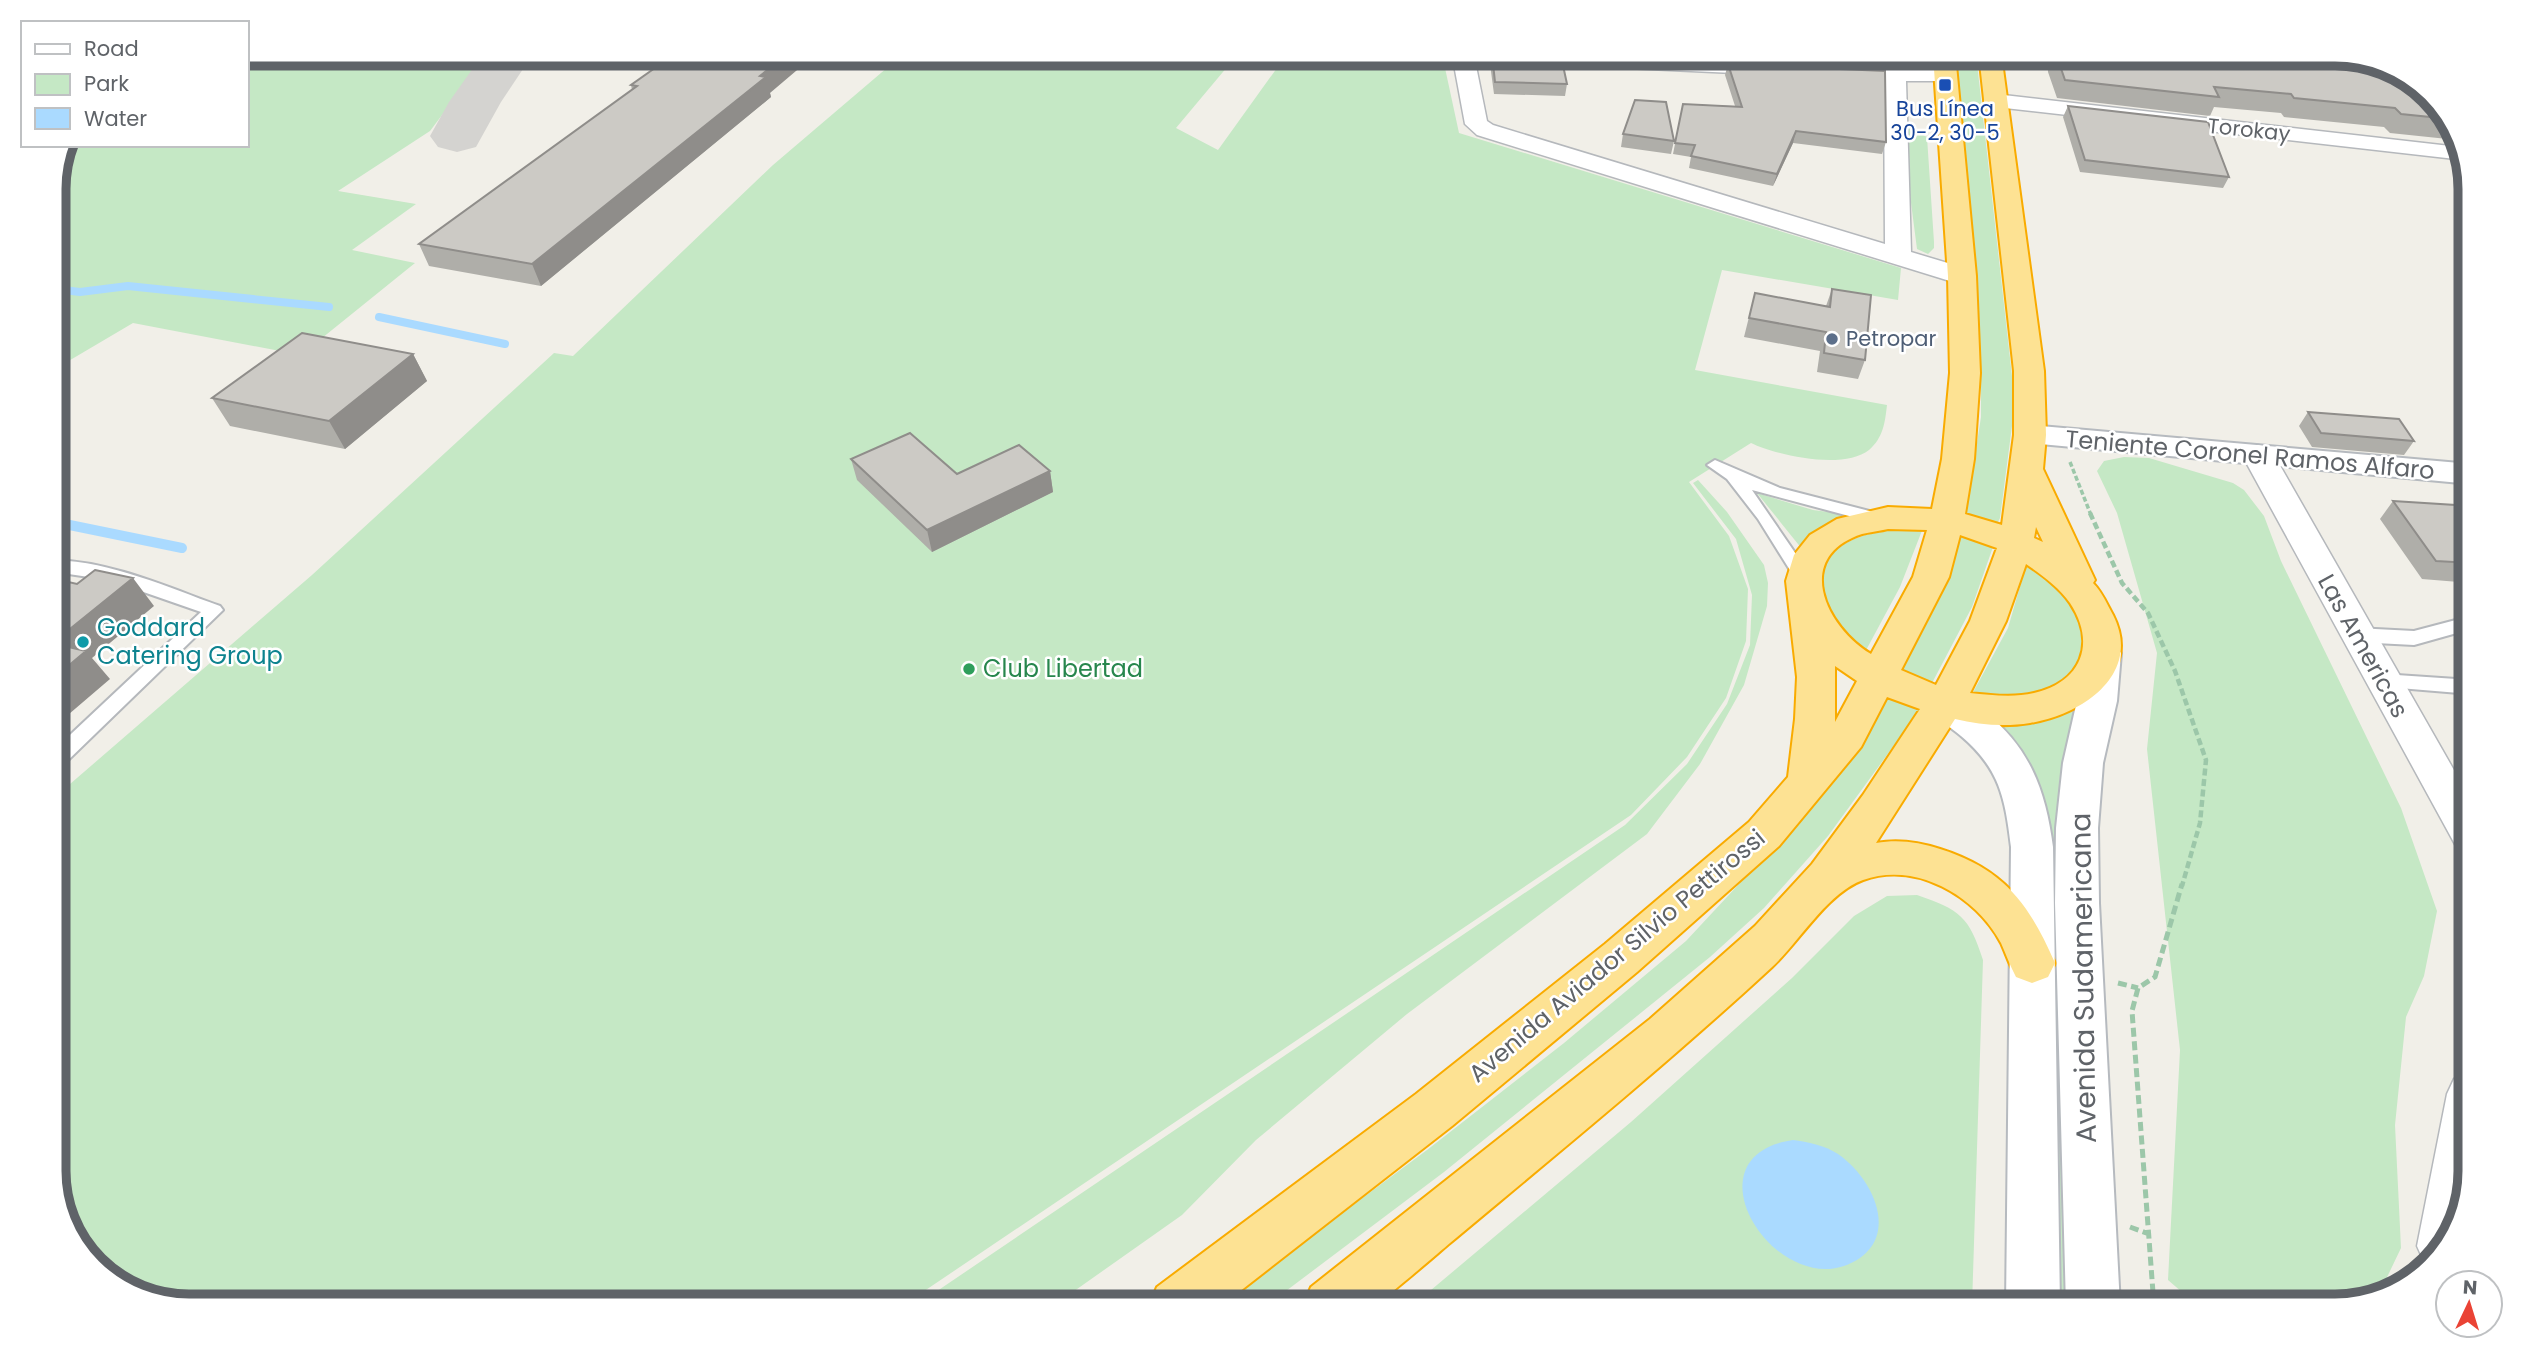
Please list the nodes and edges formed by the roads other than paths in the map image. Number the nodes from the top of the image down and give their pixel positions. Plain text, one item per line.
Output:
1 (1465, 66) edge
2 (1723, 66) edge
3 (1867, 66) edge
4 (1896, 66) edge
5 (1945, 66) edge
6 (1992, 66) edge
7 (1996, 102) junction
8 (2453, 153) edge
9 (1898, 256) junction
10 (1962, 276) junction
11 (2046, 436) junction
12 (2258, 455) junction
13 (1958, 459) junction
14 (1715, 465) dead end
15 (2028, 470) junction
16 (2458, 473) edge
17 (1735, 478) junction
18 (1885, 518) junction
19 (1946, 522) junction
20 (2016, 544) junction
21 (67, 565) edge
22 (1805, 589) junction
23 (2088, 601) junction
24 (2458, 626) edge
25 (2356, 635) junction
26 (2102, 653) junction
27 (1877, 675) junction
28 (2382, 681) junction
29 (2458, 684) edge
30 (1945, 703) junction
31 (67, 750) edge
32 (1808, 782) junction
33 (2458, 814) edge
34 (1827, 877) junction
35 (2032, 963) junction
36 (2458, 1163) edge
37 (2446, 1224) edge
38 (1192, 1294) edge
39 (1345, 1294) edge
40 (2033, 1294) edge
41 (2093, 1294) edge

1 - 9 street
2 - 3 street
4 - 9 street
5 - 10 highway, Avenida Aviador Silvio Pettirossi
6 - 7 highway
7 - 8 street, Torokay
7 - 11 highway
9 - 10 street
10 - 13 highway, Avenida Aviador Silvio Pettirossi
11 - 12 street, Teniente Coronel Ramos Alfaro
11 - 15 highway
12 - 16 street, Teniente Coronel Ramos Alfaro
12 - 25 street, Las Americas
13 - 18 highway
13 - 19 highway, Avenida Aviador Silvio Pettirossi
14 - 17 lane
15 - 20 highway
15 - 23 highway
17 - 18 lane
17 - 22 lane
18 - 19 highway
18 - 22 highway
19 - 20 highway
19 - 27 highway, Avenida Aviador Silvio Pettirossi
20 - 23 highway
20 - 30 highway
21 - 31 lane
22 - 27 highway
22 - 32 highway
23 - 26 highway
24 - 25 lane
25 - 28 street, Las Americas
26 - 30 highway
26 - 41 street, Avenida Sudamericana
27 - 30 highway
27 - 32 highway, Avenida Aviador Silvio Pettirossi
28 - 29 lane
28 - 33 street, Las Americas
30 - 34 highway
30 - 35 street, Avenida Sudamericana
32 - 38 highway, Avenida Aviador Silvio Pettirossi
34 - 35 highway
34 - 39 highway
35 - 40 street, Avenida Sudamericana
36 - 37 street

